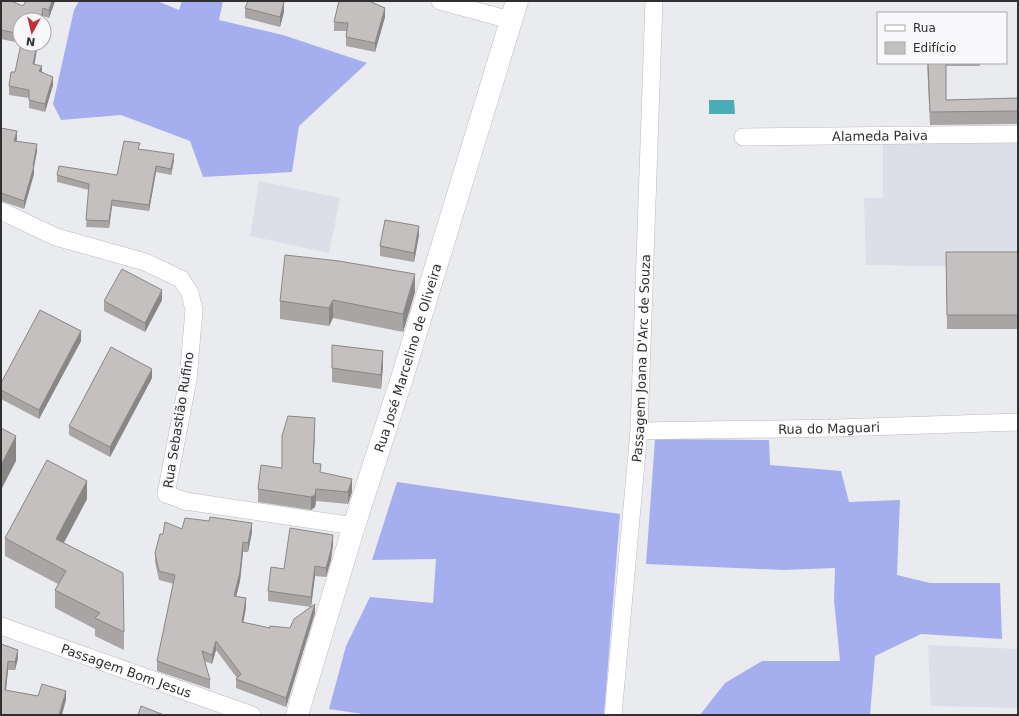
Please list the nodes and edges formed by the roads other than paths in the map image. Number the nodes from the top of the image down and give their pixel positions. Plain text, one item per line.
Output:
1 (440, 1) edge
2 (654, 1) edge
3 (513, 10) edge
4 (1018, 134) edge
5 (743, 137) dead end
6 (1, 211) edge
7 (1018, 422) edge
8 (639, 431) junction
9 (354, 526) junction
10 (1, 626) edge
11 (252, 715) edge
12 (297, 715) edge
13 (613, 715) edge

1 - 3 street
2 - 8 street, Passagem Joana D'Arc de Souza
3 - 9 street, Rua José Marcelino de Oliveira
4 - 5 street, Alameda Paiva
6 - 9 street, Rua Sebastião Rufino
7 - 8 street, Rua do Maguari
8 - 13 street, Passagem Joana D'Arc de Souza
9 - 12 street, Rua José Marcelino de Oliveira
10 - 11 street, Passagem Bom Jesus

